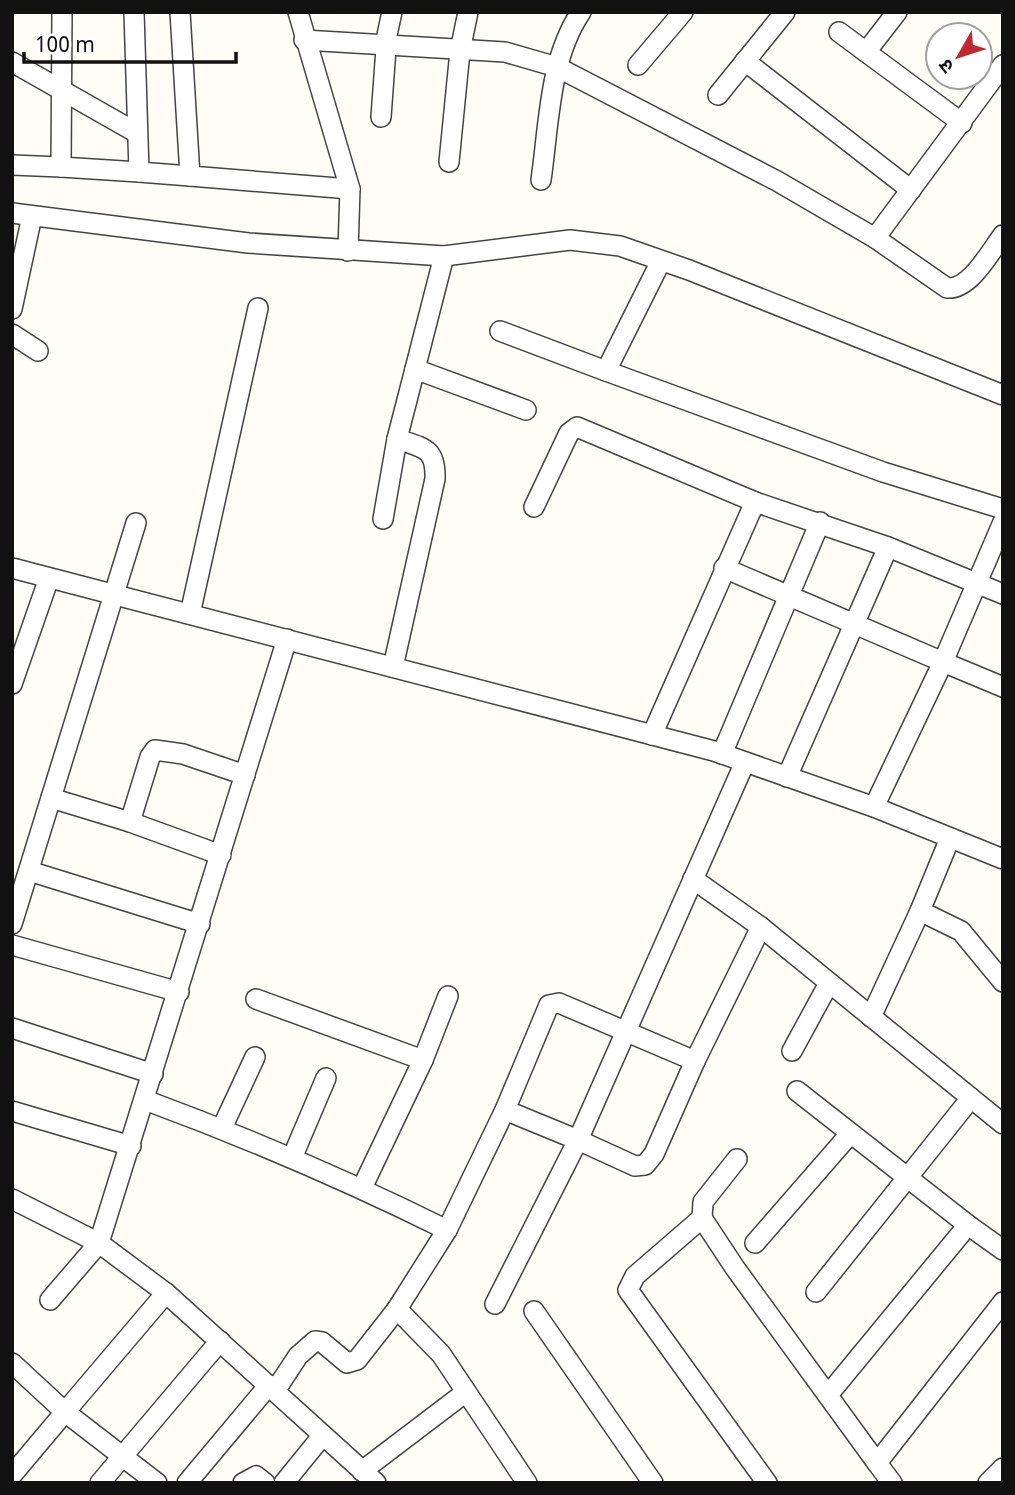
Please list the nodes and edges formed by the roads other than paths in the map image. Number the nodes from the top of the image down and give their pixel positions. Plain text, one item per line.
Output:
1 (62, 12) edge
2 (134, 12) edge
3 (180, 12) edge
4 (298, 12) edge
5 (392, 12) edge
6 (468, 12) edge
7 (581, 12) edge
8 (683, 12) edge
9 (785, 12) edge
10 (897, 12) edge
11 (839, 32) dead end
12 (304, 40) junction
13 (386, 46) junction
14 (460, 51) junction
15 (866, 52) junction
16 (745, 61) junction
17 (12, 62) edge
18 (638, 65) dead end
19 (1003, 65) edge
20 (557, 67) junction
21 (60, 90) junction
22 (718, 95) dead end
23 (381, 117) dead end
24 (962, 123) junction
25 (138, 133) junction
26 (449, 162) dead end
27 (12, 165) edge
28 (61, 167) junction
29 (139, 172) junction
30 (190, 176) junction
31 (541, 180) dead end
32 (350, 189) junction
33 (911, 190) junction
34 (12, 213) edge
35 (32, 216) junction
36 (1003, 235) edge
37 (875, 238) junction
38 (349, 241) junction
39 (444, 256) junction
40 (662, 261) junction
41 (258, 308) dead end
42 (12, 309) edge
43 (500, 331) dead end
44 (12, 334) edge
45 (38, 351) dead end
46 (415, 369) junction
47 (606, 371) junction
48 (1003, 395) edge
49 (526, 410) dead end
50 (397, 439) junction
51 (755, 502) junction
52 (534, 507) dead end
53 (1003, 509) edge
54 (383, 519) dead end
55 (820, 522) junction
56 (1003, 522) edge
57 (136, 523) dead end
58 (888, 547) junction
59 (12, 568) edge
60 (724, 568) junction
61 (49, 578) junction
62 (975, 583) junction
63 (1003, 594) edge
64 (114, 595) junction
65 (788, 597) junction
66 (190, 614) junction
67 (854, 623) junction
68 (287, 639) junction
69 (943, 662) junction
70 (393, 667) junction
71 (12, 684) edge
72 (1003, 687) edge
73 (652, 735) junction
74 (722, 754) junction
75 (745, 762) junction
76 (246, 775) junction
77 (787, 777) junction
78 (51, 798) junction
79 (874, 807) junction
80 (130, 822) junction
81 (950, 838) junction
82 (221, 855) junction
83 (1003, 859) edge
84 (29, 871) junction
85 (694, 879) junction
86 (920, 911) junction
87 (12, 924) edge
88 (200, 924) junction
89 (761, 927) junction
90 (12, 945) edge
91 (1000, 974) edge
92 (830, 983) junction
93 (178, 992) junction
94 (448, 996) dead end
95 (256, 999) dead end
96 (871, 1017) junction
97 (12, 1028) edge
98 (626, 1033) junction
99 (792, 1051) dead end
100 (255, 1057) dead end
101 (423, 1060) junction
102 (695, 1061) junction
103 (153, 1074) junction
104 (326, 1078) dead end
105 (797, 1091) dead end
106 (971, 1098) junction
107 (145, 1100) junction
108 (505, 1110) junction
109 (12, 1111) edge
110 (1003, 1124) edge
111 (222, 1128) junction
112 (850, 1134) junction
113 (578, 1140) junction
114 (131, 1146) junction
115 (292, 1158) junction
116 (737, 1159) dead end
117 (907, 1180) junction
118 (362, 1188) junction
119 (12, 1199) edge
120 (702, 1218) junction
121 (968, 1225) junction
122 (447, 1230) junction
123 (100, 1243) junction
124 (755, 1243) dead end
125 (1003, 1251) edge
126 (816, 1292) dead end
127 (166, 1293) junction
128 (50, 1300) dead end
129 (1003, 1302) edge
130 (495, 1304) dead end
131 (397, 1309) junction
132 (534, 1311) dead end
133 (220, 1341) junction
134 (12, 1363) edge
135 (272, 1388) junction
136 (466, 1392) junction
137 (828, 1395) junction
138 (65, 1412) junction
139 (323, 1435) junction
140 (123, 1457) junction
141 (877, 1462) junction
142 (16, 1463) edge
143 (1003, 1468) edge
144 (369, 1477) edge
145 (100, 1483) edge
146 (157, 1483) edge
147 (187, 1483) edge
148 (243, 1483) edge
149 (265, 1483) edge
150 (284, 1483) edge
151 (527, 1483) edge
152 (653, 1483) edge
153 (767, 1483) edge
154 (892, 1483) edge
155 (988, 1483) edge

1 - 21 street
2 - 25 street
3 - 30 street
4 - 12 street
5 - 13 street
6 - 14 street
7 - 20 street
8 - 18 street
9 - 16 street
10 - 15 street
11 - 15 street
12 - 13 street
12 - 32 street
13 - 14 street
13 - 23 street
14 - 20 street
14 - 26 street
15 - 24 street
16 - 22 street
16 - 33 street
17 - 21 street
19 - 24 street
20 - 31 street
20 - 37 street
21 - 25 street
21 - 28 street
24 - 33 street
25 - 29 street
27 - 28 street
28 - 29 street
29 - 30 street
30 - 32 street
32 - 38 street
33 - 37 street
34 - 35 street
35 - 38 street
35 - 42 street
36 - 37 street
38 - 39 street
39 - 40 street
39 - 46 street
40 - 47 street
40 - 48 street
41 - 66 street
43 - 47 street
44 - 45 street
46 - 49 street
46 - 50 street
47 - 53 street
50 - 54 street
50 - 70 street
51 - 52 street
51 - 55 street
51 - 60 street
55 - 58 street
55 - 65 street
56 - 62 street
57 - 64 street
58 - 62 street
58 - 67 street
59 - 61 street
60 - 65 street
60 - 73 street
61 - 64 street
61 - 71 street
62 - 63 street
62 - 69 street
64 - 66 street
64 - 78 street
65 - 67 street
65 - 74 street
66 - 68 street
67 - 69 street
67 - 77 street
68 - 70 street
68 - 76 street
69 - 72 street
69 - 79 street
70 - 73 street
73 - 74 street
74 - 75 street
75 - 77 street
75 - 85 street
76 - 80 street
76 - 82 street
77 - 79 street
78 - 80 street
78 - 84 street
79 - 81 street
80 - 82 street
81 - 83 street
81 - 86 street
82 - 88 street
84 - 87 street
84 - 88 street
85 - 89 street
85 - 98 street
86 - 91 street
86 - 96 street
88 - 93 street
89 - 92 street
89 - 102 street
90 - 93 street
92 - 96 street
92 - 99 street
93 - 103 street
94 - 101 street
95 - 101 street
96 - 106 street
97 - 103 street
98 - 102 street
98 - 108 street
98 - 113 street
100 - 111 street
101 - 118 street
102 - 113 street
103 - 107 street
104 - 115 street
105 - 112 street
106 - 110 street
106 - 117 street
107 - 111 street
107 - 114 street
108 - 113 street
108 - 122 street
109 - 114 street
111 - 115 street
112 - 117 street
112 - 124 street
113 - 130 street
114 - 123 street
115 - 118 street
116 - 120 street
117 - 121 street
117 - 126 street
118 - 122 street
119 - 123 street
120 - 137 street
120 - 153 street
121 - 125 street
121 - 137 street
122 - 131 street
123 - 127 street
123 - 128 street
127 - 133 street
127 - 138 street
129 - 141 street
131 - 135 street
131 - 136 street
132 - 152 street
133 - 135 street
133 - 140 street
134 - 138 street
135 - 139 street
135 - 147 street
136 - 144 street
136 - 151 street
137 - 141 street
138 - 140 street
138 - 142 street
139 - 144 street
139 - 150 street
140 - 145 street
140 - 146 street
141 - 154 street
143 - 155 street
148 - 149 street

